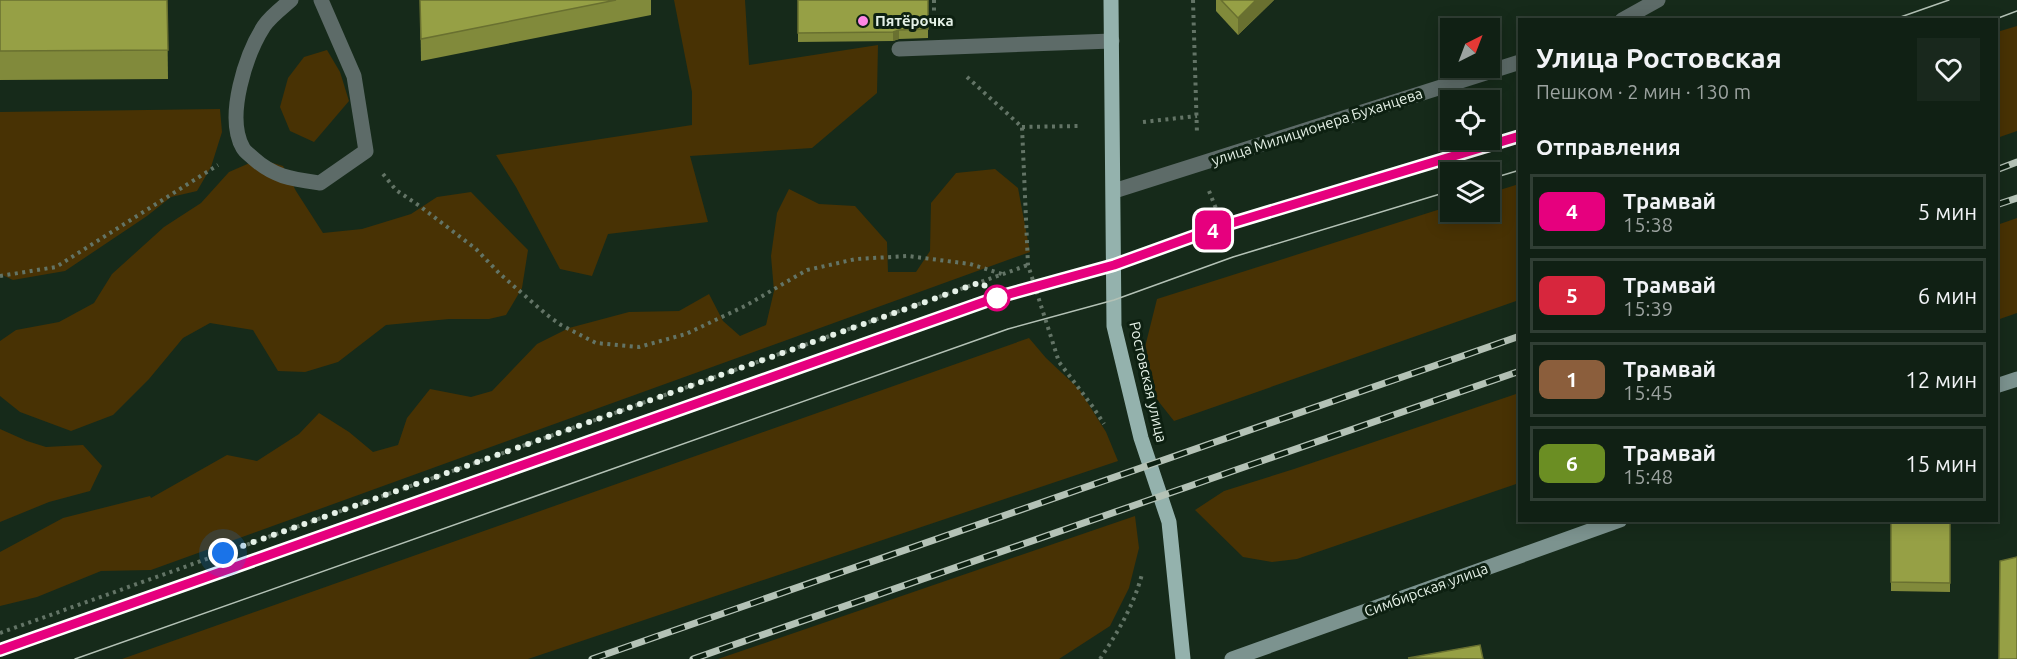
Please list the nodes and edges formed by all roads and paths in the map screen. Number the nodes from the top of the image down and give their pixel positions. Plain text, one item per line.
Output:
1 (291, 0) edge
2 (321, 0) edge
3 (934, 0) edge
4 (1111, 0) edge
5 (1193, 0) edge
6 (1658, 0) edge
7 (1626, 18) edge
8 (1112, 41) junction
9 (935, 48) junction
10 (899, 49) dead end
11 (1518, 63) edge
12 (243, 149) junction
13 (1198, 165) junction
14 (377, 166) dead end
15 (1114, 191) junction
16 (1222, 226) dead end
17 (1028, 266) junction
18 (1003, 274) junction
19 (0, 276) edge
20 (2017, 379) edge
21 (1998, 385) edge
22 (1105, 425) dead end
23 (1614, 522) edge
24 (1144, 565) dead end
25 (0, 633) edge
26 (1100, 659) edge
27 (1183, 659) edge
28 (1232, 659) edge

1 - 12 street
2 - 12 street
3 - 9 path
4 - 8 main road, Ростовская улица
5 - 13 path
6 - 7 street
8 - 9 street
8 - 15 main road, Ростовская улица
9 - 10 street
9 - 17 path
11 - 13 street, улица Милиционера Буханцева
12 - 19 path
13 - 15 street, улица Милиционера Буханцева
13 - 16 path
14 - 18 path
15 - 27 main road, Ростовская улица
17 - 18 path
17 - 22 path
18 - 25 path
20 - 21 main road
23 - 28 main road, Симбирская улица
24 - 26 path

